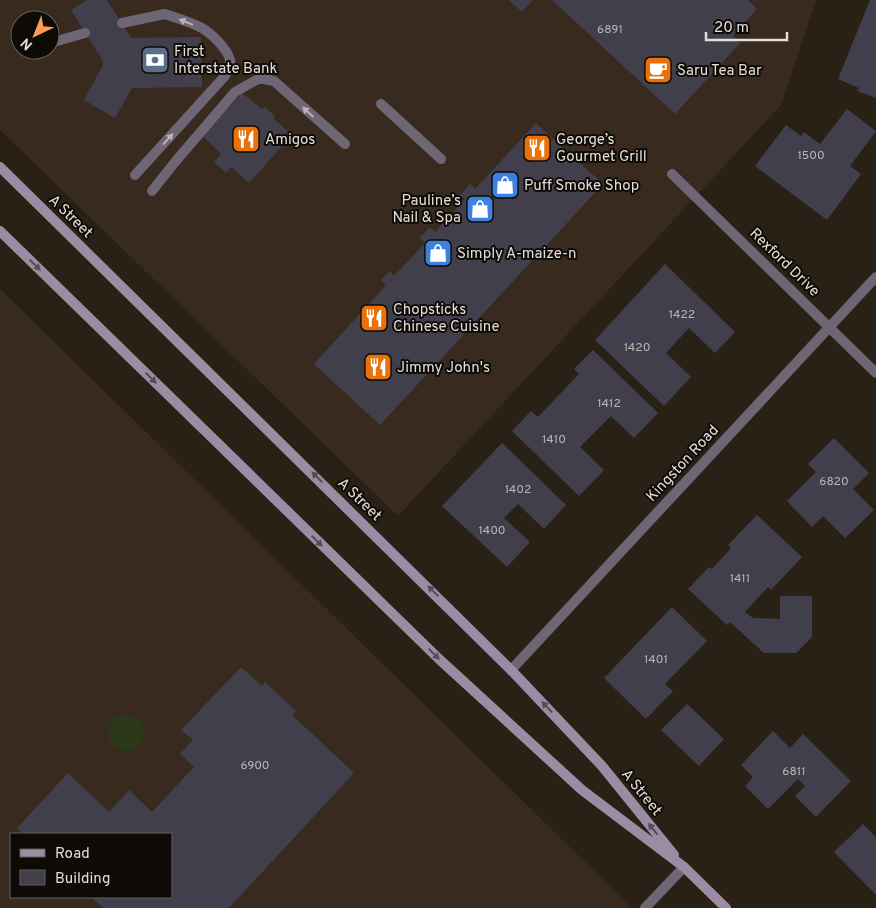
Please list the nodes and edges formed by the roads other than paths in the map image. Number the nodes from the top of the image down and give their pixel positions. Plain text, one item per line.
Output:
1 (122, 23) dead end
2 (85, 33) dead end
3 (60, 40) edge
4 (381, 104) dead end
5 (345, 144) dead end
6 (442, 159) dead end
7 (0, 168) edge
8 (672, 174) dead end
9 (136, 175) dead end
10 (152, 191) dead end
11 (0, 231) edge
12 (876, 277) edge
13 (829, 327) junction
14 (876, 373) edge
15 (512, 670) junction
16 (684, 867) junction
17 (645, 908) edge
18 (726, 908) edge

9 -> 1 street
2 - 3 street
4 - 6 street
5 -> 10 street
15 -> 7 main road, A Street
8 - 13 street, Rexford Drive
11 -> 16 main road, A Street
12 - 13 street, Kingston Road
13 - 14 street, Rexford Drive
13 - 15 street, Kingston Road
16 -> 15 main road, A Street
16 - 17 street
16 - 18 main road, A Street

